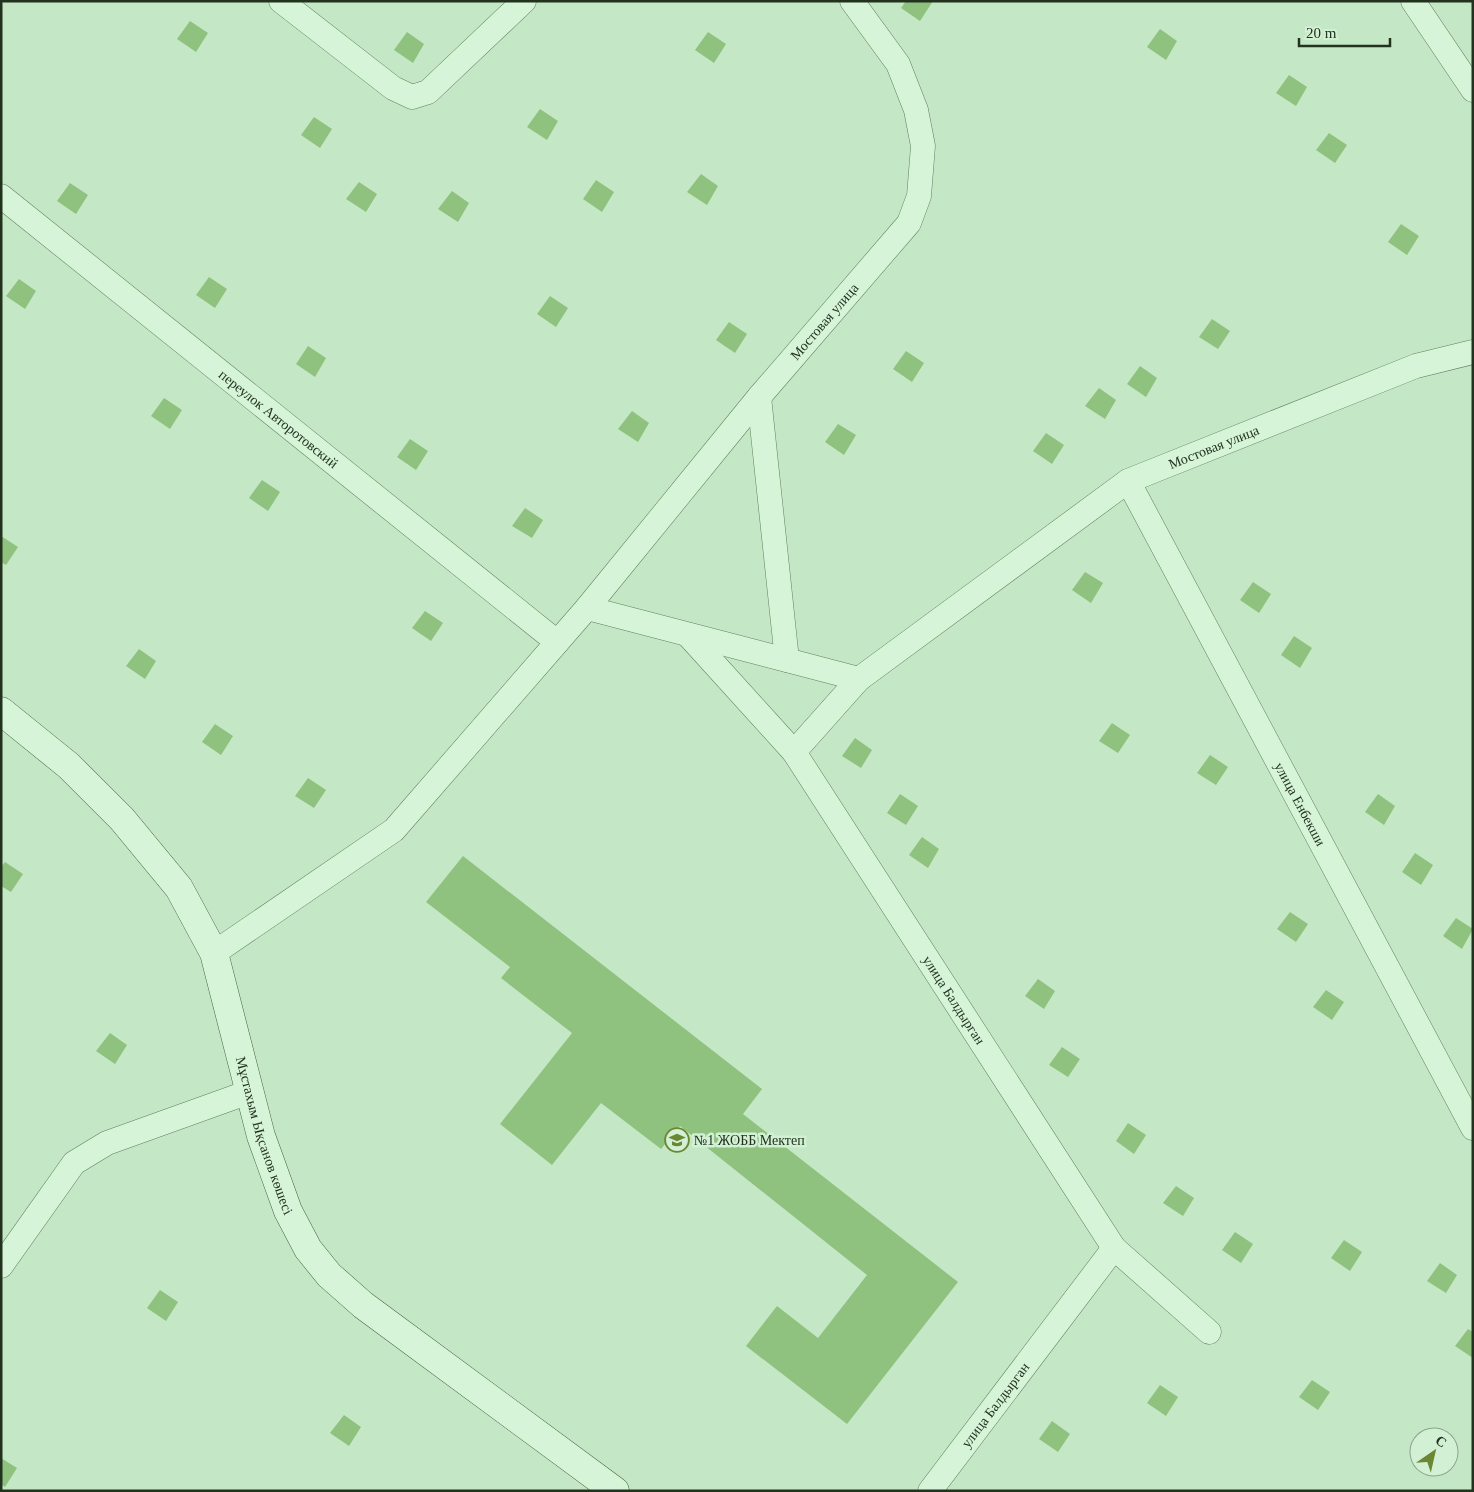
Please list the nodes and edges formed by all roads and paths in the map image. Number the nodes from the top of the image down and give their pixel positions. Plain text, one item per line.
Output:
1 (281, 1) edge
2 (524, 1) edge
3 (852, 1) edge
4 (1412, 1) edge
5 (1473, 90) edge
6 (1, 196) edge
7 (1473, 352) edge
8 (759, 397) junction
9 (1128, 481) junction
10 (587, 608) junction
11 (688, 635) junction
12 (557, 642) junction
13 (787, 660) junction
14 (859, 679) junction
15 (1, 711) edge
16 (794, 752) junction
17 (214, 953) junction
18 (250, 1092) junction
19 (1473, 1128) edge
20 (1114, 1248) junction
21 (1, 1266) edge
22 (1209, 1332) dead end
23 (615, 1491) edge
24 (930, 1491) edge

1 - 2 street
3 - 8 street, Мостовая улица
4 - 5 street
6 - 12 street, переулок Авторотовский
7 - 9 street, Мостовая улица
8 - 10 street, Мостовая улица
8 - 13 street
9 - 14 street, Мостовая улица
9 - 19 street, улица Енбекши
10 - 11 street
10 - 12 street, Мостовая улица
11 - 13 street
11 - 16 street, улица Балдырган
12 - 17 street, Мостовая улица
13 - 14 street
14 - 16 street, Мостовая улица
15 - 17 main road, Мұстахым Ықсанов көшесі
16 - 20 street, улица Балдырган
17 - 18 main road, Мұстахым Ықсанов көшесі
18 - 21 street
18 - 23 main road, Мұстахым Ықсанов көшесі
20 - 22 street, улица Балдырган
20 - 24 street, улица Балдырган

